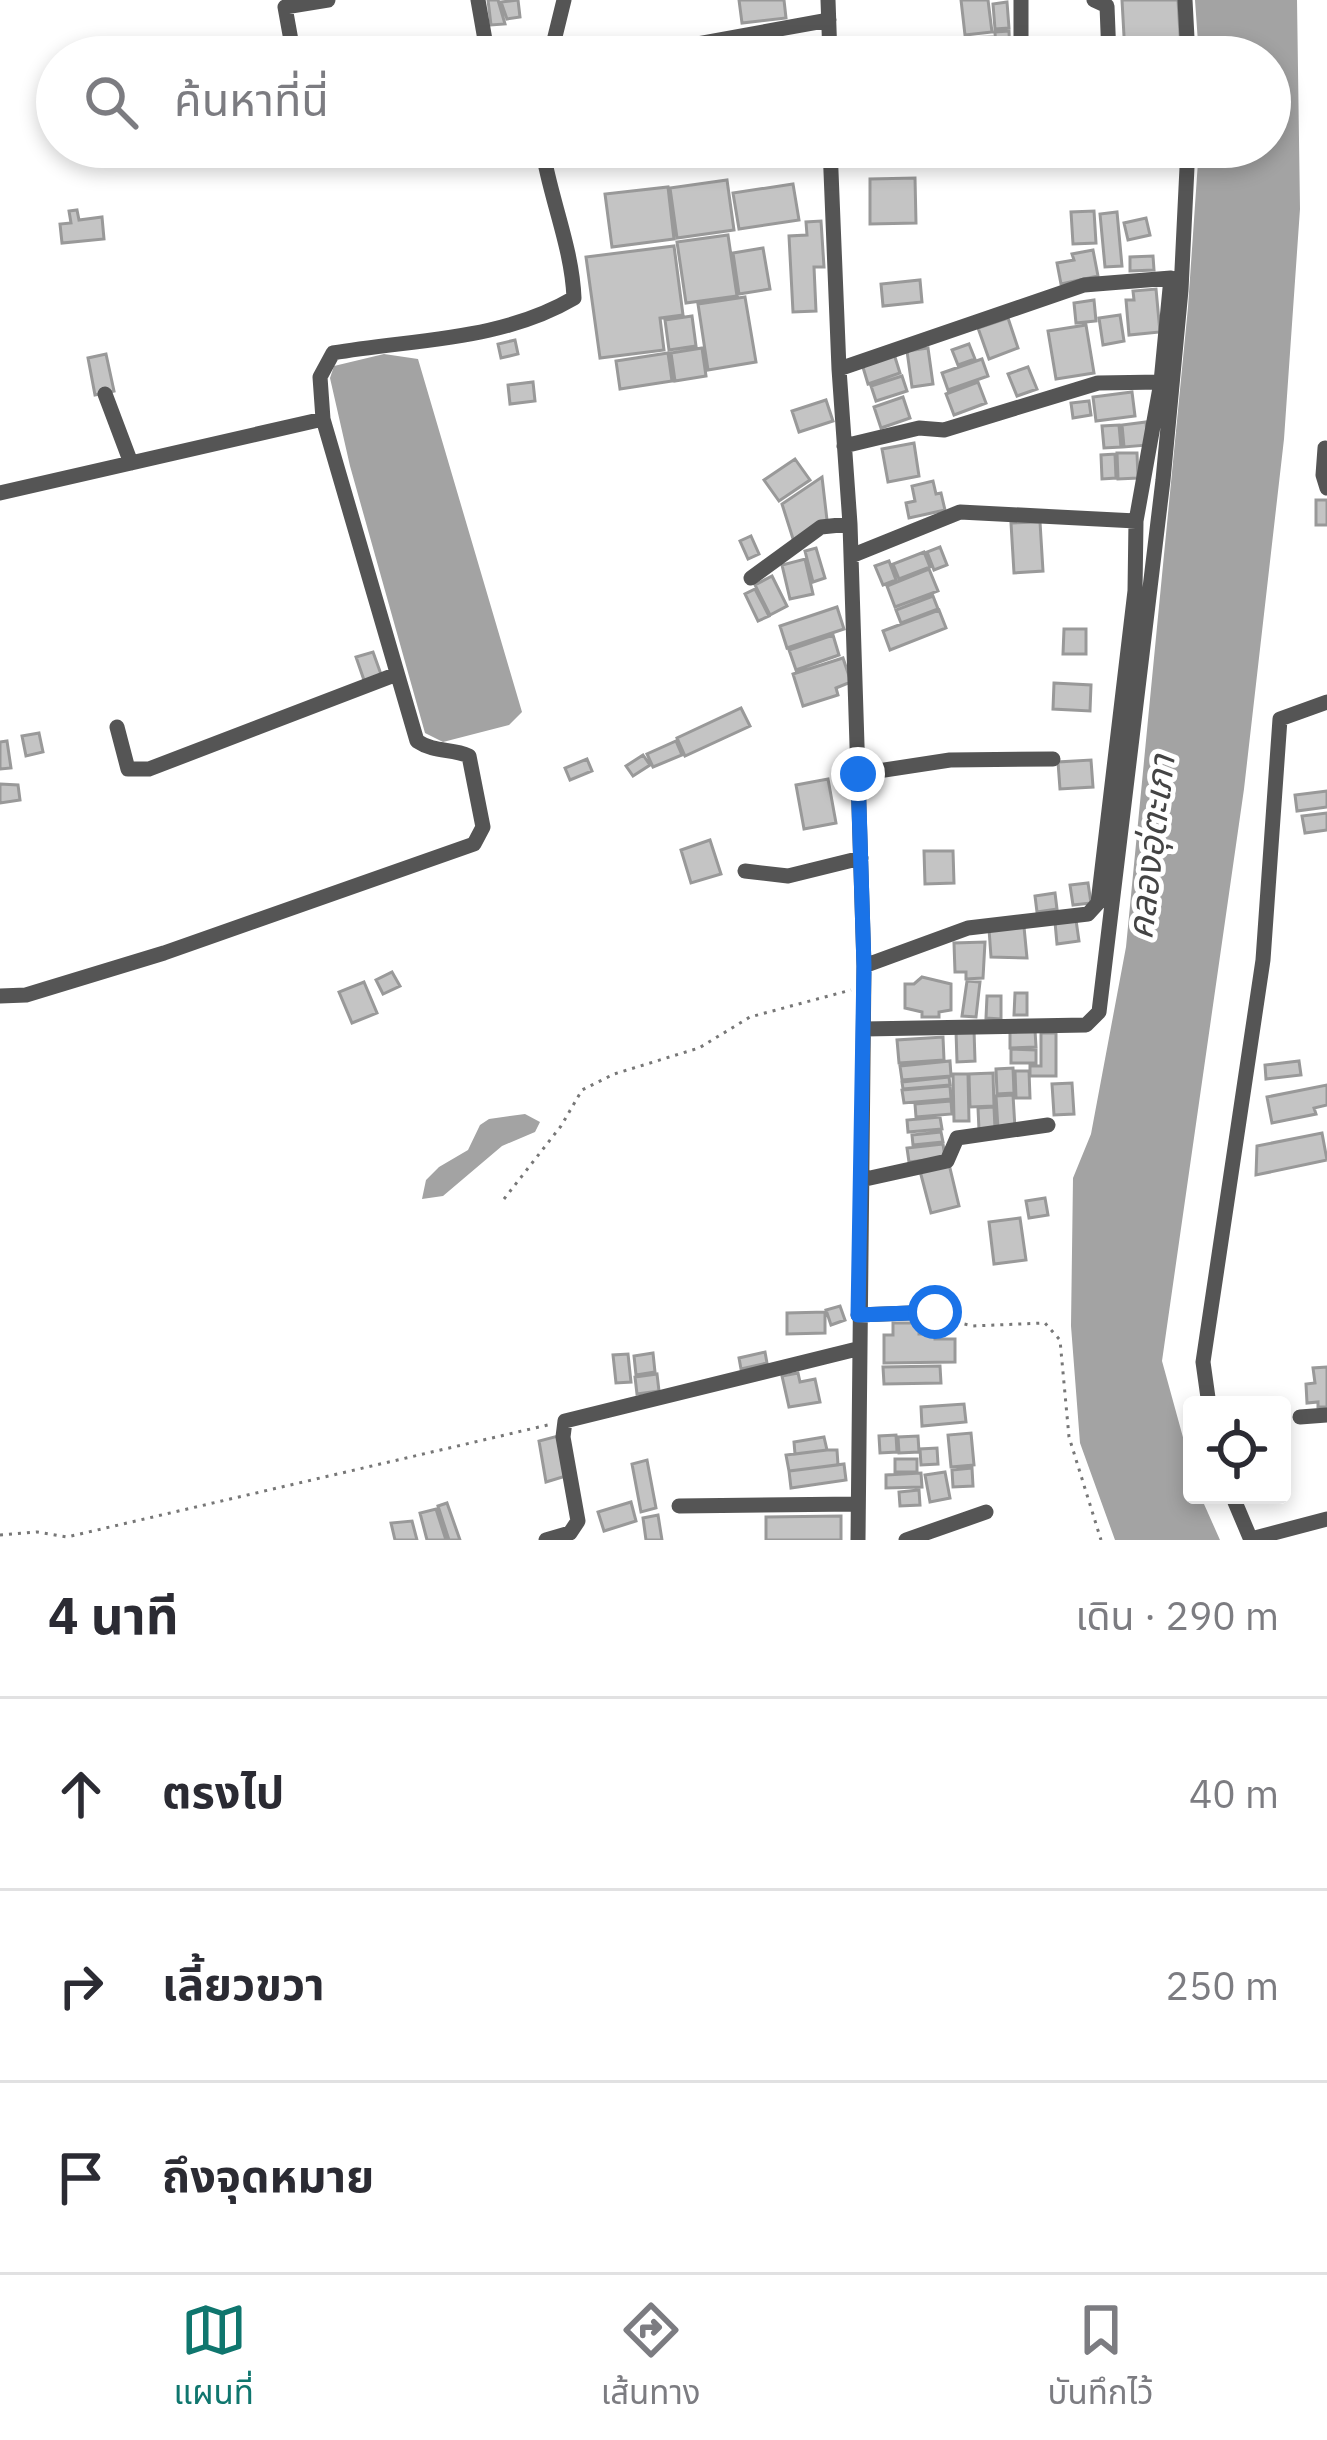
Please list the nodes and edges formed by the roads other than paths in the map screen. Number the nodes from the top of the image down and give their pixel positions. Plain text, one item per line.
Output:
1 (328, 0) edge
2 (478, 0) edge
3 (564, 0) edge
4 (828, 0) edge
5 (1021, 0) edge
6 (1094, 0) edge
7 (1185, 0) edge
8 (829, 20) junction
9 (290, 36) edge
10 (484, 36) edge
11 (555, 36) edge
12 (741, 36) edge
13 (829, 36) edge
14 (1022, 36) edge
15 (1108, 36) edge
16 (1187, 36) edge
17 (545, 168) edge
18 (831, 168) edge
19 (1187, 168) edge
20 (838, 369) junction
21 (1161, 382) junction
22 (104, 394) dead end
23 (323, 419) junction
24 (844, 446) junction
25 (1325, 448) edge
26 (131, 463) junction
27 (1327, 488) edge
28 (0, 493) edge
29 (1136, 521) junction
30 (850, 524) junction
31 (851, 556) junction
32 (751, 578) dead end
33 (398, 674) junction
34 (1327, 702) edge
35 (117, 727) dead end
36 (1053, 759) dead end
37 (858, 774) junction
38 (861, 858) junction
39 (745, 871) dead end
40 (864, 966) junction
41 (0, 995) edge
42 (864, 1029) junction
43 (1048, 1125) dead end
44 (861, 1180) junction
45 (935, 1312) road end
46 (858, 1315) junction
47 (857, 1349) junction
48 (1208, 1396) edge
49 (1327, 1415) edge
50 (1300, 1417) dead end
51 (858, 1504) junction
52 (1236, 1504) edge
53 (679, 1506) dead end
54 (986, 1512) dead end
55 (1327, 1519) edge
56 (1251, 1539) edge
57 (546, 1540) edge
58 (858, 1540) edge
59 (906, 1540) edge

1 - 9 street
2 - 10 street
3 - 11 street
4 - 8 street
5 - 14 street
6 - 15 street
7 - 16 street
8 - 12 street
8 - 13 street
17 - 23 street
18 - 20 street
19 - 42 street
20 - 21 street
20 - 24 street
21 - 24 street
21 - 29 street
22 - 26 street
23 - 26 street
23 - 33 street
24 - 30 street
25 - 27 street
26 - 28 street
29 - 31 street
29 - 40 street
30 - 31 street
30 - 32 street
31 - 37 street
33 - 35 street
33 - 41 street
34 - 48 street
36 - 37 street
37 - 38 street
38 - 39 street
38 - 40 street
40 - 42 street
42 - 44 street
43 - 44 street
44 - 46 street
45 - 46 street
46 - 47 street
47 - 51 street
47 - 57 street
49 - 50 street
51 - 53 street
51 - 58 street
52 - 56 street
54 - 59 street
55 - 56 street

